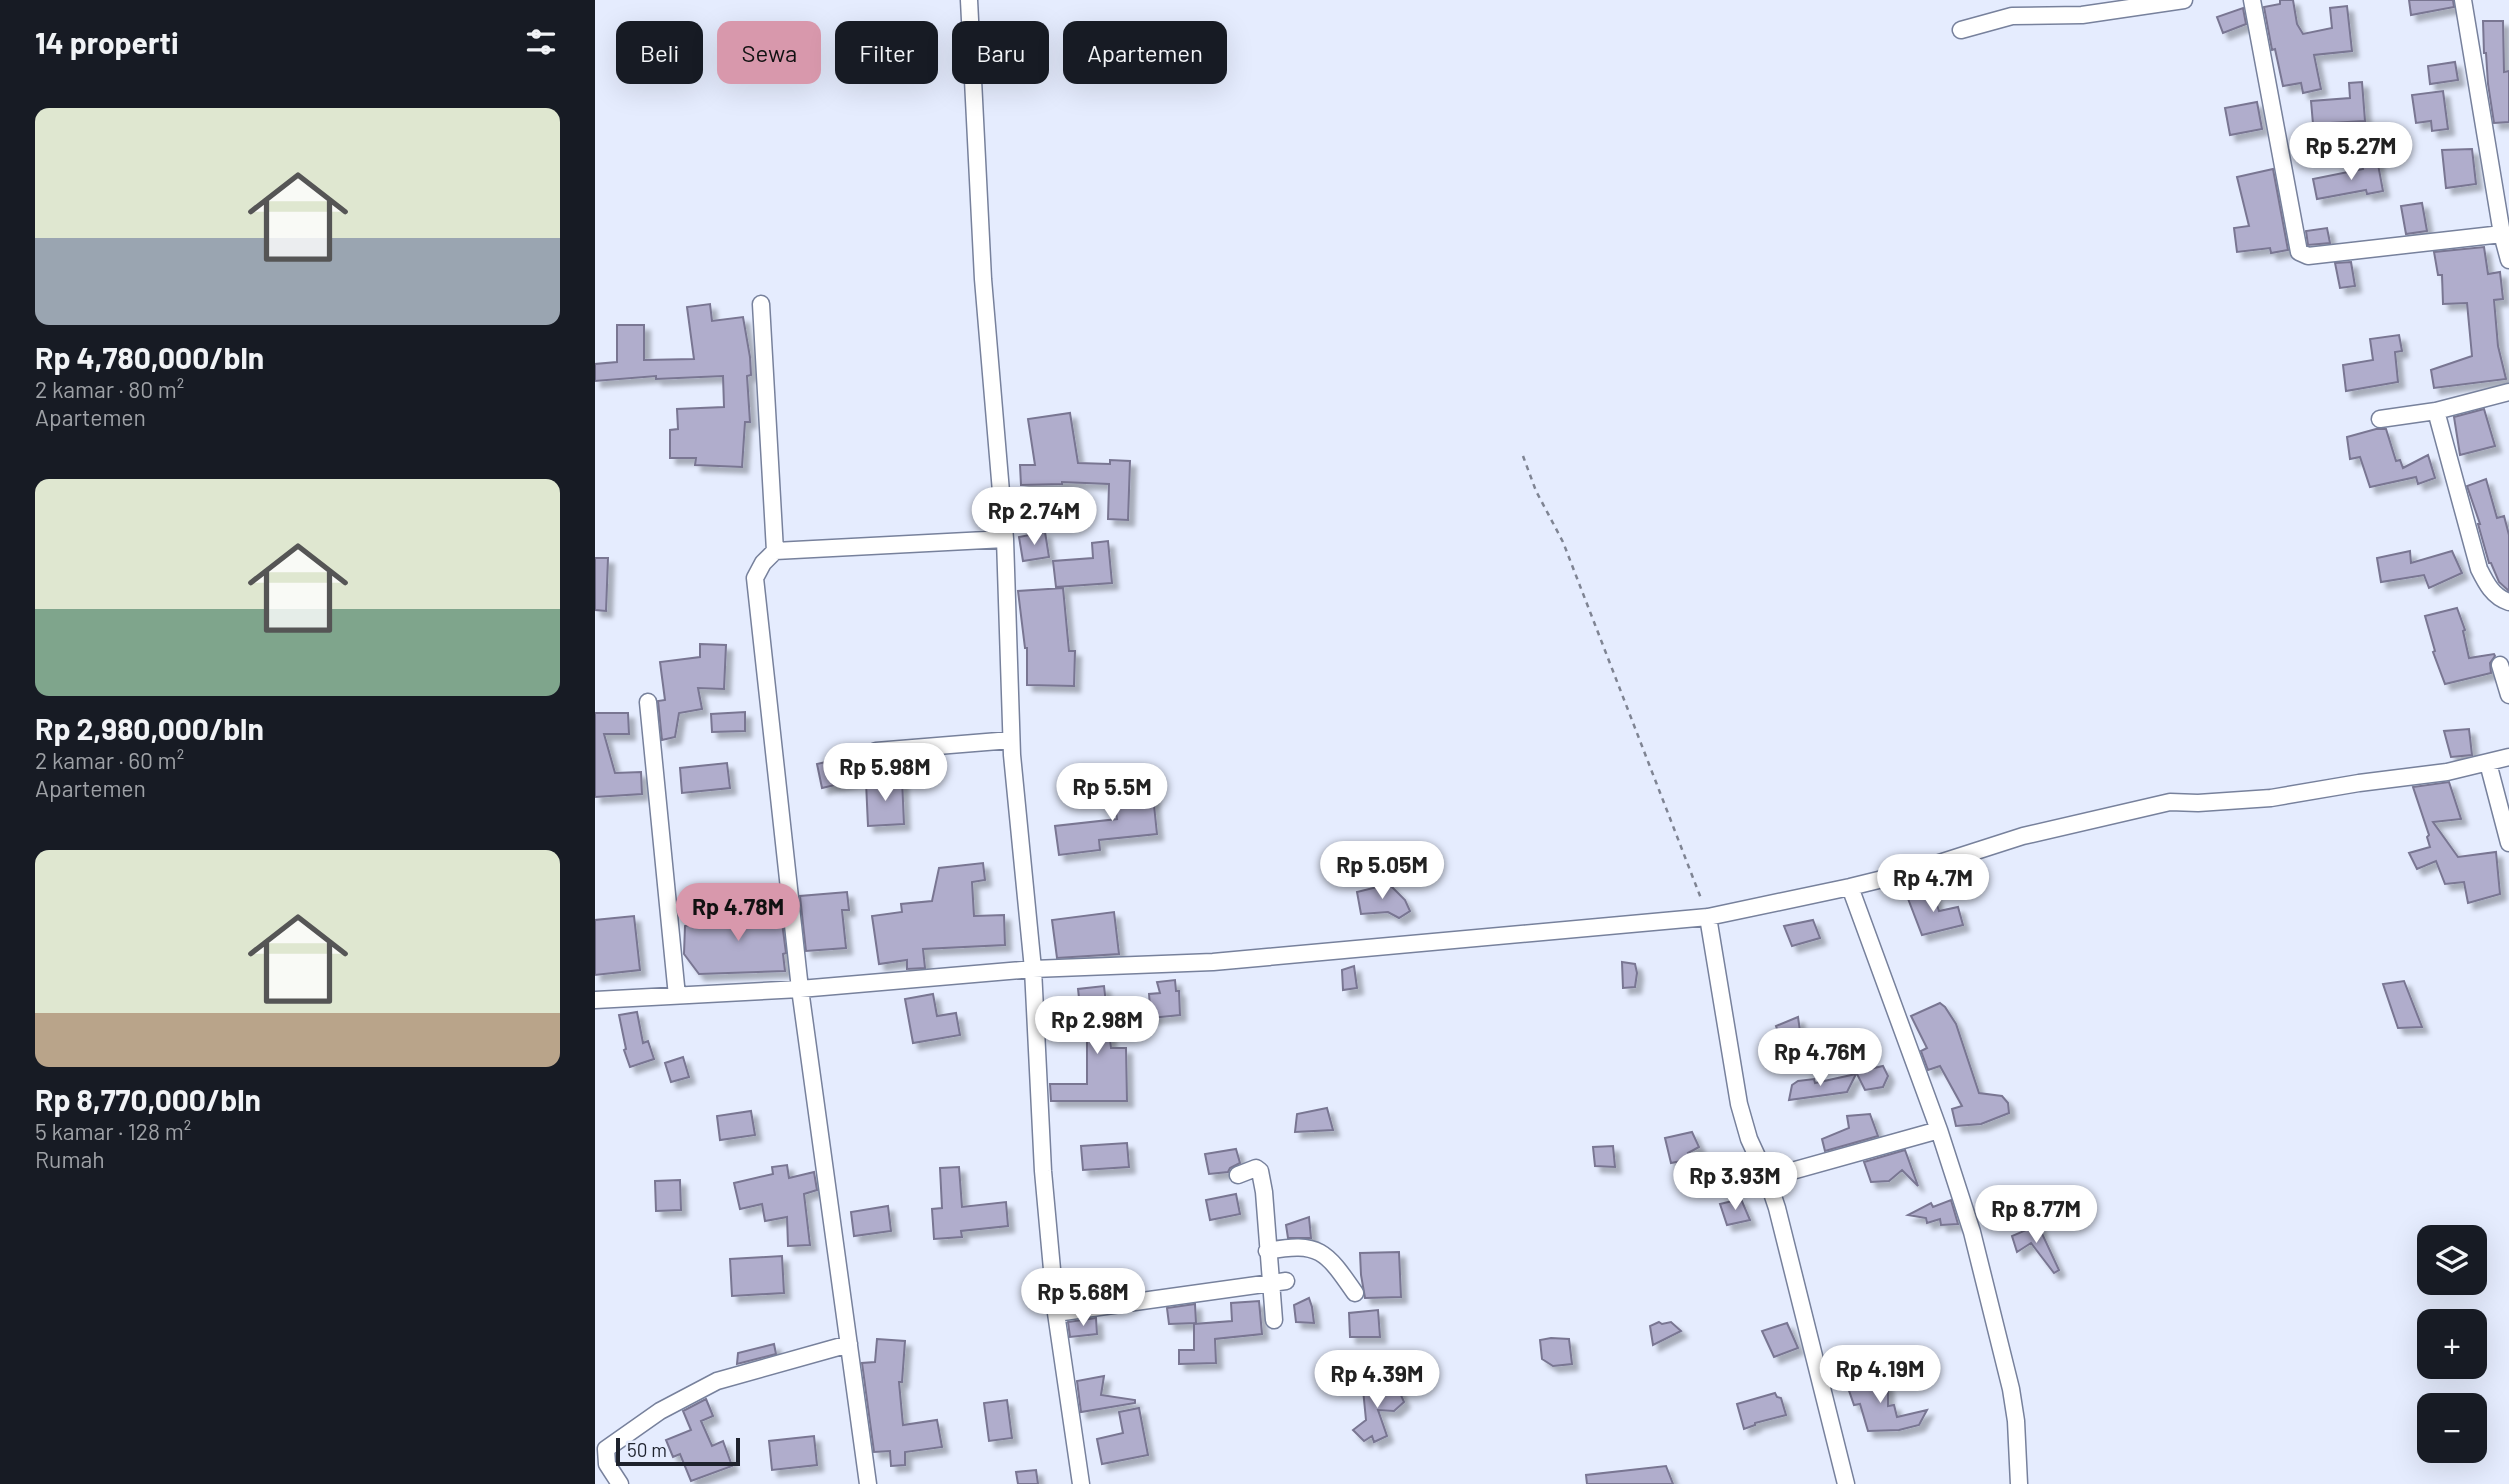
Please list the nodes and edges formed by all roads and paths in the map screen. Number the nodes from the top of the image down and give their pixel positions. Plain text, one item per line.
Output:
1 (969, 0) edge
2 (2184, 0) edge
3 (2252, 0) edge
4 (2463, 0) edge
5 (1961, 30) dead end
6 (2502, 234) junction
7 (2509, 260) edge
8 (761, 304) dead end
9 (2509, 392) edge
10 (2436, 411) junction
11 (2380, 419) dead end
12 (1523, 456) dead end
13 (1005, 539) junction
14 (775, 551) junction
15 (2509, 602) edge
16 (2500, 665) dead end
17 (2509, 695) edge
18 (648, 702) dead end
19 (1011, 740) junction
20 (876, 751) dead end
21 (2509, 757) edge
22 (2489, 763) junction
23 (2509, 843) edge
24 (1850, 887) junction
25 (789, 896) junction
26 (720, 902) dead end
27 (1708, 917) junction
28 (1033, 969) junction
29 (800, 989) junction
30 (677, 996) junction
31 (595, 1000) edge
32 (1939, 1130) junction
33 (1238, 1175) dead end
34 (1767, 1178) junction
35 (1268, 1251) junction
36 (1286, 1281) dead end
37 (1270, 1283) junction
38 (1355, 1293) dead end
39 (1056, 1313) junction
40 (1274, 1320) dead end
41 (849, 1344) junction
42 (620, 1484) edge
43 (868, 1484) edge
44 (1081, 1484) edge
45 (1846, 1484) edge
46 (2019, 1484) edge

1 - 13 street
2 - 5 street
3 - 6 street
4 - 6 street
6 - 7 street
8 - 14 street
9 - 10 street
10 - 11 street
10 - 15 street
12 - 27 path
13 - 14 street
13 - 19 street
14 - 25 street
16 - 17 street
18 - 30 street
19 - 20 street
19 - 28 street
21 - 22 street
22 - 23 street
22 - 24 street
24 - 27 street
24 - 32 street
25 - 26 street
25 - 29 street
27 - 28 street
27 - 34 street
28 - 29 street
28 - 39 street
29 - 30 street
29 - 41 street
30 - 31 street
32 - 34 street
32 - 46 street
33 - 35 street
34 - 45 street
35 - 37 street
35 - 38 street
36 - 37 street
37 - 39 street
37 - 40 street
39 - 44 street
41 - 42 street
41 - 43 street

